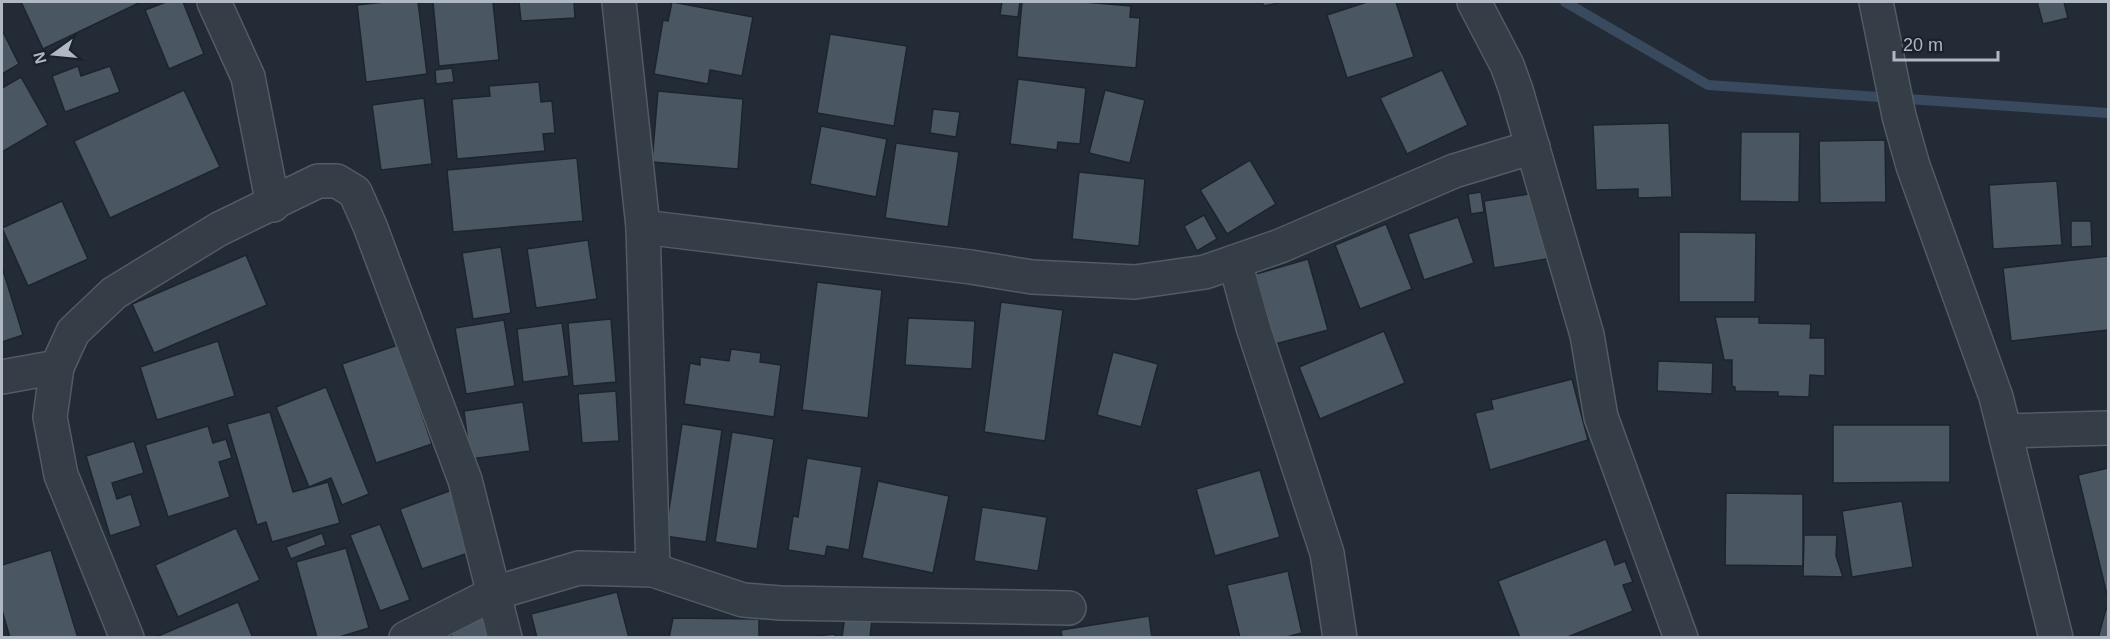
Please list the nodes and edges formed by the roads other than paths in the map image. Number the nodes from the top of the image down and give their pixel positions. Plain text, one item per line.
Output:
1 (214, 2) edge
2 (619, 2) edge
3 (1474, 2) edge
4 (1876, 2) edge
5 (1533, 147) junction
6 (273, 205) junction
7 (643, 227) junction
8 (1235, 262) junction
9 (57, 367) junction
10 (2, 377) edge
11 (2109, 428) edge
12 (2005, 431) junction
13 (653, 570) junction
14 (495, 593) junction
15 (1069, 608) dead end
16 (127, 638) edge
17 (406, 638) edge
18 (505, 638) edge
19 (1340, 638) edge
20 (1681, 638) edge
21 (2056, 638) edge

1 - 6 street
2 - 7 street
3 - 5 street
4 - 12 street
5 - 8 street
5 - 20 street
6 - 9 street
6 - 14 street
7 - 8 street
7 - 13 street
8 - 19 street
9 - 10 street
9 - 16 street
11 - 12 street
12 - 21 street
13 - 14 street
13 - 15 street
14 - 17 street
14 - 18 street

